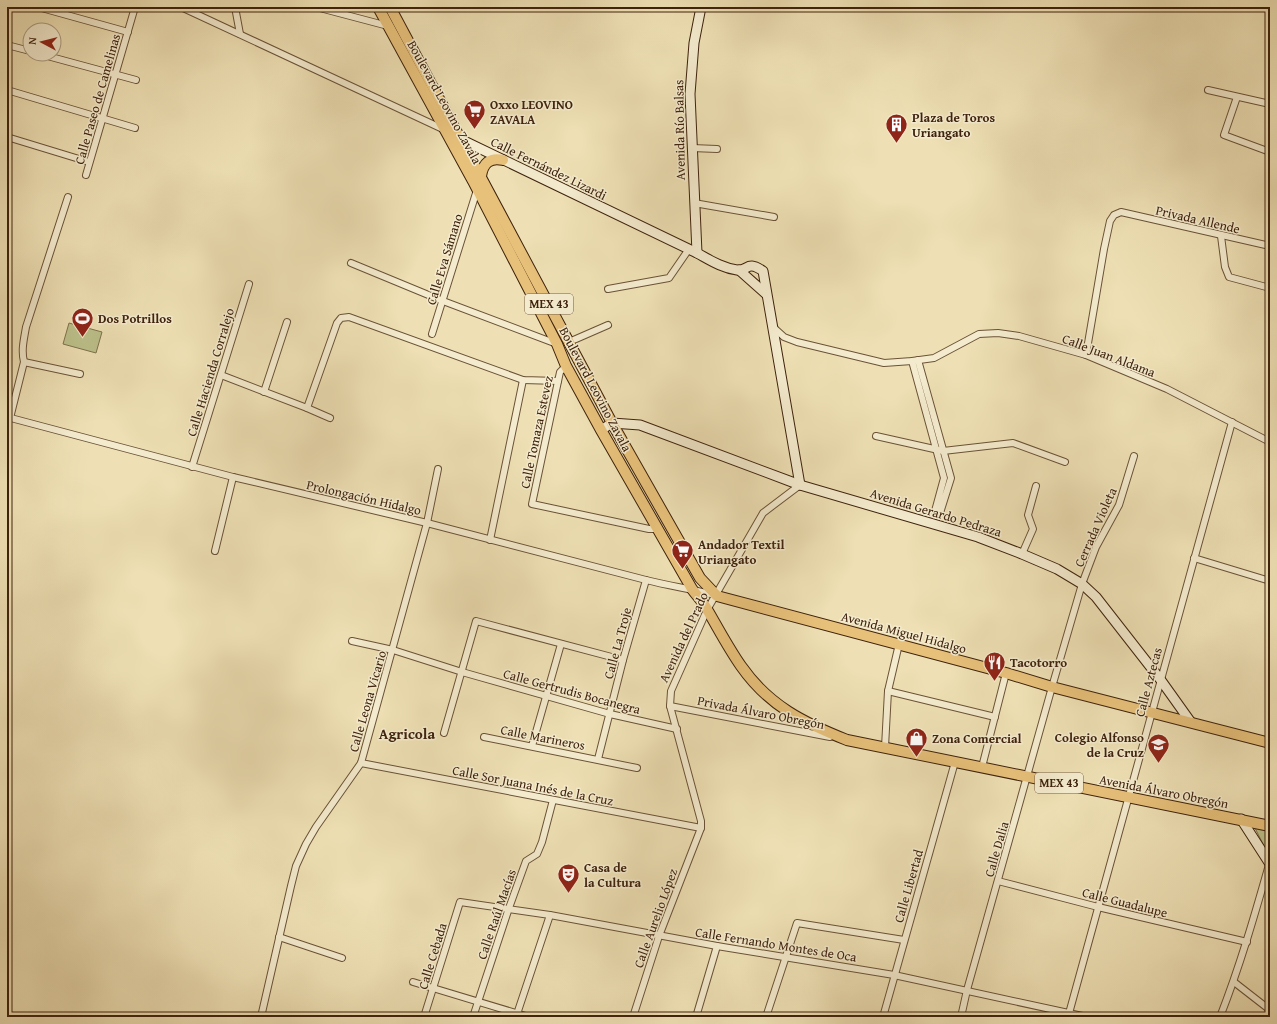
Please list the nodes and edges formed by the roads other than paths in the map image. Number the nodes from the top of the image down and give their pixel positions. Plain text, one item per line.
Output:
1 (38, 7) edge
2 (135, 7) edge
3 (181, 7) edge
4 (235, 7) edge
5 (316, 7) edge
6 (378, 7) edge
7 (390, 7) edge
8 (701, 7) edge
9 (388, 26) junction
10 (128, 32) junction
11 (240, 34) junction
12 (7, 45) edge
13 (22, 49) edge
14 (62, 60) edge
15 (114, 75) junction
16 (136, 80) dead end
17 (7, 90) edge
18 (1208, 90) dead end
19 (1237, 97) junction
20 (1270, 104) edge
21 (102, 119) junction
22 (135, 128) dead end
23 (445, 130) junction
24 (7, 137) edge
25 (462, 141) junction
26 (692, 148) junction
27 (717, 149) dead end
28 (1270, 152) edge
29 (503, 160) junction
30 (89, 162) junction
31 (86, 175) dead end
32 (477, 182) junction
33 (68, 197) dead end
34 (694, 203) junction
35 (774, 218) dead end
36 (1221, 236) junction
37 (1270, 246) edge
38 (693, 251) junction
39 (351, 263) dead end
40 (739, 270) junction
41 (249, 284) dead end
42 (1270, 288) edge
43 (608, 289) dead end
44 (766, 294) junction
45 (443, 301) junction
46 (287, 322) dead end
47 (608, 326) dead end
48 (773, 327) junction
49 (432, 334) dead end
50 (570, 342) junction
51 (557, 344) junction
52 (1086, 355) junction
53 (915, 361) junction
54 (24, 362) junction
55 (566, 366) junction
56 (80, 374) dead end
57 (221, 375) junction
58 (523, 380) junction
59 (558, 381) junction
60 (264, 392) junction
61 (307, 408) junction
62 (8, 418) edge
63 (330, 418) dead end
64 (1232, 422) junction
65 (612, 423) junction
66 (602, 430) junction
67 (876, 436) dead end
68 (1270, 442) edge
69 (936, 449) junction
70 (943, 451) junction
71 (1134, 456) dead end
72 (1065, 462) dead end
73 (192, 467) junction
74 (438, 469) dead end
75 (233, 477) junction
76 (800, 485) junction
77 (1036, 486) dead end
78 (662, 511) junction
79 (651, 517) junction
80 (427, 523) junction
81 (658, 529) junction
82 (490, 540) junction
83 (215, 551) dead end
84 (1022, 554) junction
85 (1194, 558) junction
86 (646, 580) junction
87 (1270, 581) edge
88 (1082, 584) junction
89 (692, 589) junction
90 (716, 596) junction
91 (707, 610) junction
92 (352, 641) dead end
93 (561, 644) junction
94 (899, 644) junction
95 (393, 650) junction
96 (623, 660) junction
97 (462, 672) junction
98 (1006, 673) junction
99 (1160, 679) junction
100 (1052, 686) junction
101 (888, 691) junction
102 (546, 695) junction
103 (670, 706) junction
104 (1151, 712) junction
105 (610, 714) junction
106 (995, 717) junction
107 (1190, 721) junction
108 (677, 729) junction
109 (444, 733) dead end
110 (484, 737) dead end
111 (847, 740) junction
112 (1270, 743) edge
113 (532, 746) junction
114 (885, 747) junction
115 (598, 759) junction
116 (955, 762) junction
117 (361, 763) junction
118 (982, 767) junction
119 (637, 768) dead end
120 (1028, 776) junction
121 (1129, 797) junction
122 (553, 800) junction
123 (1241, 819) junction
124 (1270, 826) edge
125 (701, 828) junction
126 (1270, 862) edge
127 (998, 881) junction
128 (460, 902) joint
129 (1098, 907) junction
130 (509, 908) junction
131 (550, 915) junction
132 (659, 936) junction
133 (279, 937) junction
134 (904, 940) junction
135 (1247, 942) junction
136 (716, 946) junction
137 (785, 957) junction
138 (342, 958) dead end
139 (894, 975) junction
140 (413, 982) dead end
141 (1234, 982) junction
142 (434, 988) junction
143 (967, 990) junction
144 (478, 1001) junction
145 (1270, 1010) edge
146 (517, 1015) edge
147 (1068, 1015) edge
148 (261, 1017) edge
149 (424, 1017) edge
150 (473, 1017) edge
151 (529, 1017) edge
152 (633, 1017) edge
153 (696, 1017) edge
154 (766, 1017) edge
155 (883, 1017) edge
156 (961, 1017) edge
157 (1087, 1017) edge
158 (1220, 1017) edge

1 - 10 street
2 - 10 street, Calle Paseo de Camelinas
3 - 11 street, Calle Fernández Lizardi
4 - 11 street
5 - 9 street
6 - 9 main road, Boulevard Leovino Zavala / MEX 43
7 - 25 main road, Boulevard Leovino Zavala / MEX 43
8 - 26 street, Avenida Río Balsas
9 - 23 main road, Boulevard Leovino Zavala / MEX 43
10 - 15 street, Calle Paseo de Camelinas
11 - 23 street, Calle Fernández Lizardi
12 - 13 street
14 - 15 street
15 - 16 street
15 - 21 street, Calle Paseo de Camelinas
17 - 21 street
18 - 19 street
19 - 20 street
19 - 28 street
21 - 22 street
21 - 30 street, Calle Paseo de Camelinas
23 - 25 street, Calle Fernández Lizardi
23 - 32 main road, Boulevard Leovino Zavala / MEX 43
24 - 30 street
25 - 29 street, Calle Fernández Lizardi
25 - 32 main road, Boulevard Leovino Zavala / MEX 43
26 - 27 street
26 - 34 street, Avenida Río Balsas
29 - 32 main road
29 - 38 street, Calle Fernández Lizardi
30 - 31 street, Calle Paseo de Camelinas
32 - 45 street, Calle Eva Sámano
32 - 50 main road, Boulevard Leovino Zavala / MEX 43
32 - 51 main road, Boulevard Leovino Zavala / MEX 43
33 - 54 street
34 - 35 street
34 - 38 street, Avenida Río Balsas
36 - 37 street, Privada Allende
36 - 42 street
36 - 52 street, Privada Allende
38 - 40 street, Calle Fernández Lizardi
38 - 43 street
39 - 45 street
40 - 44 street
40 - 44 street, Calle Fernández Lizardi
41 - 57 street, Calle Hacienda Corralejo
44 - 48 street
45 - 49 street, Calle Eva Sámano
45 - 51 street
46 - 60 street
47 - 50 street
48 - 53 street, Calle Juan Aldama
48 - 76 street
50 - 65 main road, Boulevard Leovino Zavala / MEX 43
51 - 55 main road, Boulevard Leovino Zavala / MEX 43
52 - 53 street, Calle Juan Aldama
52 - 64 street, Calle Juan Aldama
53 - 69 street
53 - 70 street
54 - 56 street
54 - 62 street
55 - 59 street, Calle Tomaza Estevez
55 - 66 main road, Boulevard Leovino Zavala / MEX 43
57 - 60 street
57 - 73 street, Calle Hacienda Corralejo
58 - 59 street
58 - 61 street
58 - 82 street
59 - 81 street, Calle Tomaza Estevez
60 - 61 street
61 - 63 street
62 - 73 street, Prolongación Hidalgo
64 - 68 street, Calle Juan Aldama
64 - 85 street, Calle Aztecas
65 - 66 street
65 - 76 street, Avenida Gerardo Pedraza
65 - 78 main road, Boulevard Leovino Zavala / MEX 43
66 - 79 main road, Boulevard Leovino Zavala / MEX 43
67 - 69 street
69 - 70 street
69 - 70 street
70 - 72 street
71 - 88 street, Cerrada Violeta
73 - 75 street, Prolongación Hidalgo
74 - 80 street, Calle Leona Vicario
75 - 80 street, Prolongación Hidalgo
75 - 83 street
76 - 84 street, Avenida Gerardo Pedraza
76 - 90 street, Avenida del Prado
77 - 84 street
78 - 79 main road
78 - 90 main road, Boulevard Leovino Zavala / MEX 43
79 - 81 main road, Boulevard Leovino Zavala / MEX 43
80 - 82 street, Prolongación Hidalgo
80 - 95 street, Calle Leona Vicario
81 - 89 main road, Boulevard Leovino Zavala / MEX 43
82 - 86 street, Prolongación Hidalgo
84 - 88 street, Avenida Gerardo Pedraza
85 - 87 street
85 - 99 street, Calle Aztecas
86 - 89 street, Prolongación Hidalgo
86 - 96 street, Calle La Troje
88 - 99 street, Avenida Gerardo Pedraza
88 - 100 street, Cerrada Violeta
89 - 90 street, Prolongación Hidalgo
89 - 91 main road, Boulevard Leovino Zavala / MEX 43
90 - 91 street, Avenida del Prado
90 - 94 main road, Avenida Miguel Hidalgo
91 - 103 street, Avenida del Prado
91 - 111 main road, Avenida Álvaro Obregón / MEX 43
92 - 95 street, Calle Gertrudis Bocanegra
93 - 96 street
93 - 97 street
93 - 102 street
94 - 98 main road, Avenida Miguel Hidalgo
94 - 101 street
95 - 97 street, Calle Gertrudis Bocanegra
95 - 117 street, Calle Leona Vicario
96 - 105 street, Calle La Troje
97 - 102 street, Calle Gertrudis Bocanegra
97 - 109 street
98 - 100 main road, Avenida Miguel Hidalgo
98 - 106 street
99 - 104 street, Calle Aztecas
99 - 107 street, Avenida Gerardo Pedraza
100 - 104 main road, Avenida Miguel Hidalgo
100 - 120 street, Calle Dalia
101 - 106 street
101 - 114 street
102 - 105 street, Calle Gertrudis Bocanegra
102 - 113 street
103 - 108 street, Avenida del Prado
103 - 111 street, Privada Álvaro Obregón
104 - 107 main road, Avenida Miguel Hidalgo
104 - 121 street, Calle Aztecas
105 - 108 street, Calle Gertrudis Bocanegra
105 - 115 street, Calle La Troje
106 - 118 street
107 - 112 main road, Avenida Miguel Hidalgo
108 - 125 street, Avenida del Prado
110 - 113 street, Calle Marineros
111 - 114 main road, Avenida Álvaro Obregón / MEX 43
113 - 115 street, Calle Marineros
114 - 116 main road, Avenida Álvaro Obregón / MEX 43
115 - 119 street, Calle Marineros
116 - 118 main road, Avenida Álvaro Obregón / MEX 43
116 - 134 street, Calle Libertad
117 - 122 street, Calle Sor Juana Inés de la Cruz
117 - 133 street, Calle Leona Vicario
118 - 120 main road, Avenida Álvaro Obregón / MEX 43
120 - 121 main road, Avenida Álvaro Obregón / MEX 43
120 - 127 street, Calle Dalia
121 - 123 main road, Avenida Álvaro Obregón / MEX 43
121 - 129 street, Calle Aztecas
122 - 125 street, Calle Sor Juana Inés de la Cruz
122 - 130 street, Calle Raúl Macías
123 - 124 main road, Avenida Álvaro Obregón / MEX 43
123 - 126 street
125 - 132 street, Calle Aurelio López
126 - 135 street
127 - 129 street, Calle Guadalupe
127 - 143 street, Calle Dalia
128 - 130 street, Calle Fernando Montes de Oca
128 - 142 street, Calle Cebada
129 - 135 street, Calle Guadalupe
129 - 147 street, Calle Aztecas
130 - 131 street, Calle Fernando Montes de Oca
130 - 144 street, Calle Raúl Macías
131 - 132 street, Calle Fernando Montes de Oca
131 - 146 street
132 - 136 street, Calle Fernando Montes de Oca
132 - 152 street, Calle Aurelio López
133 - 138 street
133 - 148 street, Calle Leona Vicario
134 - 137 street
134 - 139 street, Calle Libertad
135 - 141 street
136 - 137 street, Calle Fernando Montes de Oca
136 - 153 street
137 - 139 street, Calle Fernando Montes de Oca
137 - 154 street
139 - 143 street, Calle Fernando Montes de Oca
139 - 155 street, Calle Libertad
140 - 142 street
141 - 145 street
141 - 158 street
142 - 144 street
142 - 149 street, Calle Cebada
143 - 147 street, Calle Fernando Montes de Oca
143 - 156 street, Calle Dalia
144 - 146 street
144 - 150 street, Calle Raúl Macías
146 - 151 street
147 - 157 street, Calle Fernando Montes de Oca

